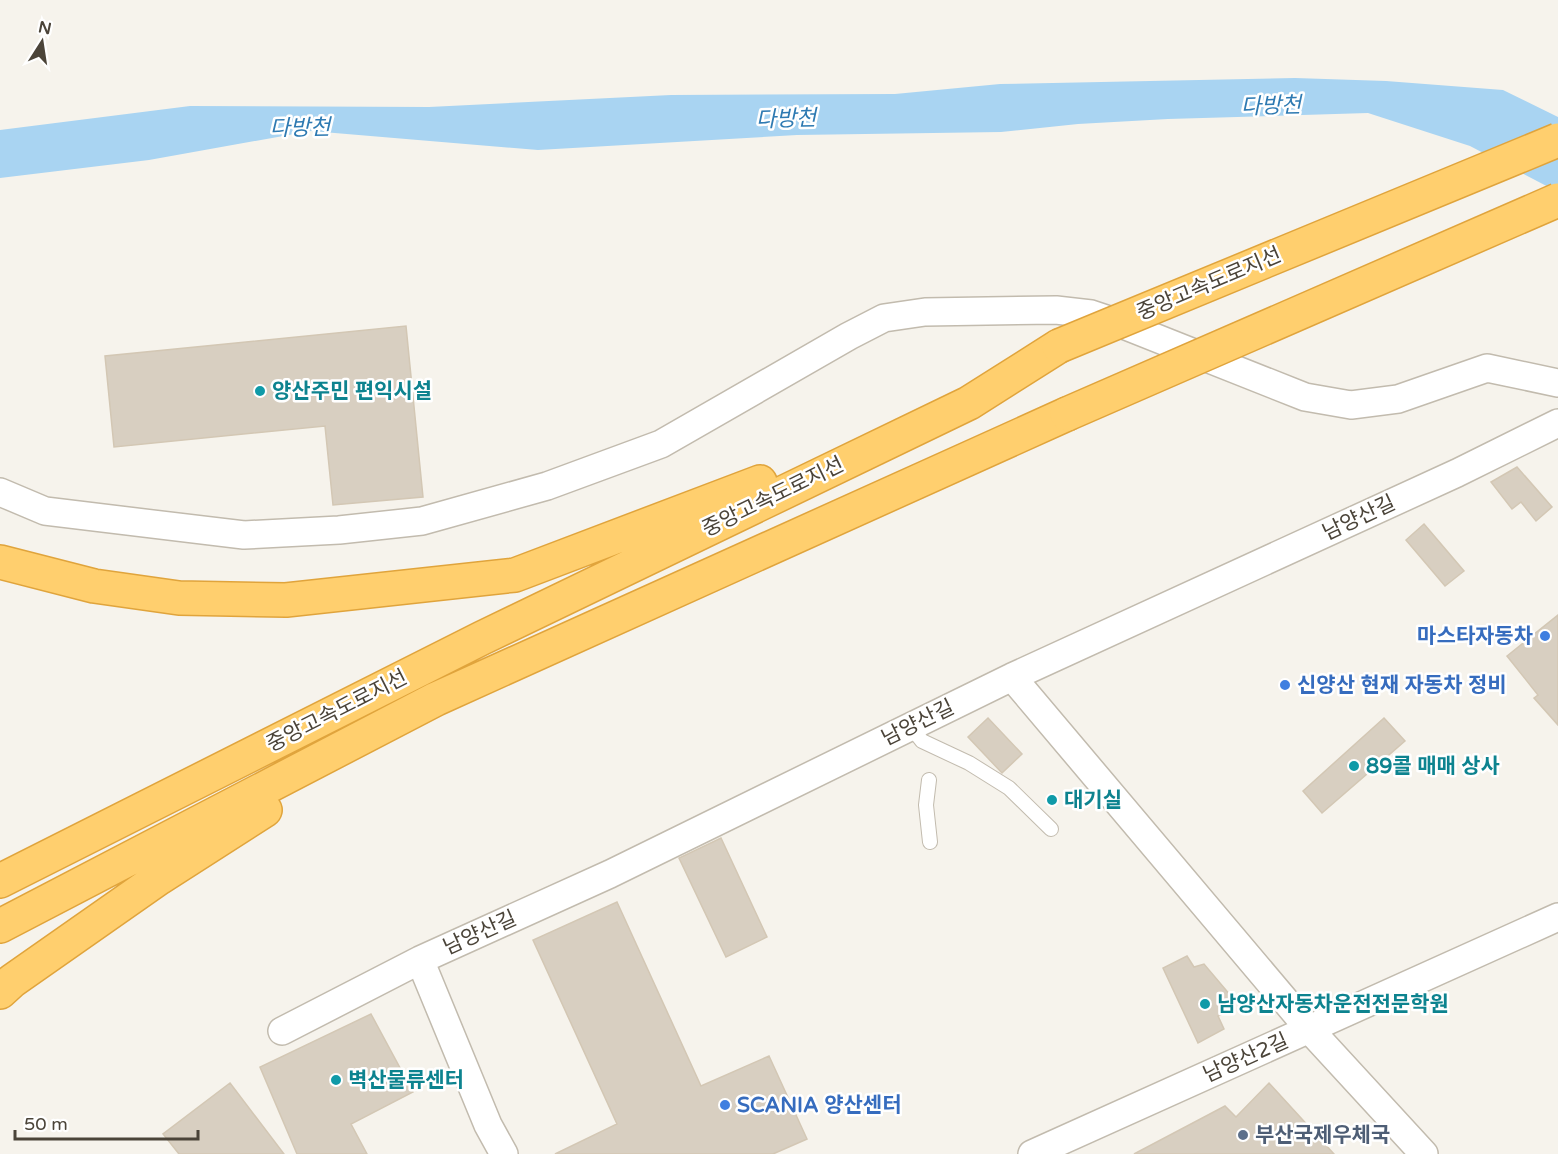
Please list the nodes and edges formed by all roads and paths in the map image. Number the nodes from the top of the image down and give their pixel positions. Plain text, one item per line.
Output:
1 (1558, 140) edge
2 (1558, 201) edge
3 (1558, 382) edge
4 (969, 403) junction
5 (1558, 423) edge
6 (0, 492) edge
7 (0, 562) edge
8 (1012, 677) junction
9 (436, 699) junction
10 (911, 727) junction
11 (929, 780) dead end
12 (1051, 829) dead end
13 (930, 842) dead end
14 (0, 881) edge
15 (1558, 916) edge
16 (0, 926) edge
17 (420, 960) junction
18 (0, 992) edge
19 (1310, 1030) junction
20 (282, 1031) dead end
21 (504, 1154) edge
22 (1032, 1154) edge
23 (1424, 1154) edge

1 - 4 highway, 중앙고속도로지선, bridge
2 - 9 highway, 중앙고속도로지선, bridge
3 - 6 street
4 - 7 highway
4 - 14 highway, 중앙고속도로지선
5 - 8 street, 남양산길
8 - 10 street, 남양산길
8 - 19 street
9 - 16 highway, 중앙고속도로지선
9 - 18 highway
10 - 12 lane
10 - 17 street, 남양산길
11 - 13 lane
15 - 19 street, 남양산2길
17 - 20 street, 남양산길
17 - 21 street
19 - 22 street, 남양산2길
19 - 23 street

